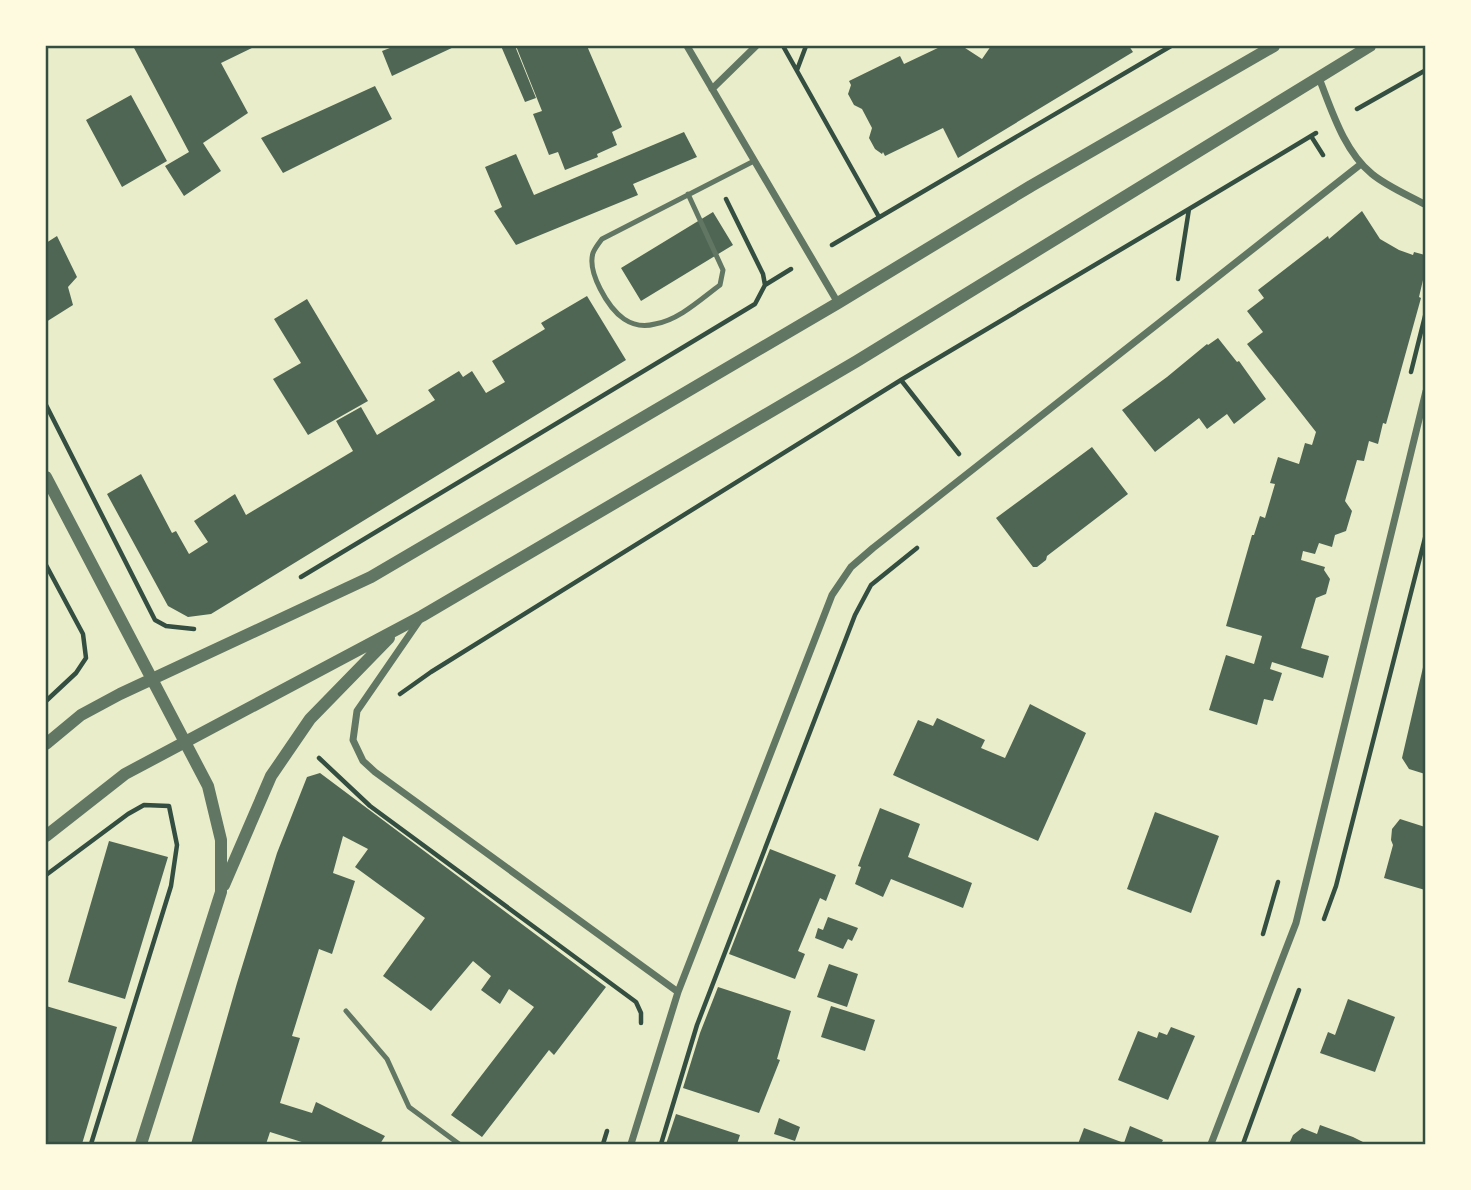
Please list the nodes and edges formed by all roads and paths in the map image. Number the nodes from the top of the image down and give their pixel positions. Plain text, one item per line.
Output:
1 (687, 46) edge
2 (756, 46) edge
3 (783, 46) edge
4 (806, 46) edge
5 (1171, 46) edge
6 (1274, 46) edge
7 (1370, 46) edge
8 (1426, 70) edge
9 (797, 71) junction
10 (1319, 78) junction
11 (712, 89) junction
12 (1336, 121) junction
13 (754, 162) junction
14 (1361, 164) junction
15 (716, 180) junction
16 (688, 194) junction
17 (1426, 205) edge
18 (1188, 209) junction
19 (879, 217) junction
20 (811, 258) junction
21 (765, 285) junction
22 (838, 303) junction
23 (1173, 312) junction
24 (1426, 312) edge
25 (1409, 377) dead end
26 (901, 380) junction
27 (1426, 391) edge
28 (46, 405) edge
29 (972, 470) junction
30 (46, 477) edge
31 (924, 542) dead end
32 (46, 565) edge
33 (301, 578) dead end
34 (422, 616) junction
35 (199, 629) dead end
36 (398, 629) junction
37 (152, 680) junction
38 (398, 695) dead end
39 (46, 701) edge
40 (184, 741) junction
41 (46, 744) edge
42 (319, 758) dead end
43 (46, 836) edge
44 (46, 875) edge
45 (1279, 880) dead end
46 (221, 892) junction
47 (1260, 946) dead end
48 (678, 992) junction
49 (346, 1011) dead end
50 (638, 1031) dead end
51 (610, 1119) dead end
52 (91, 1144) edge
53 (141, 1144) edge
54 (459, 1144) edge
55 (603, 1144) edge
56 (631, 1144) edge
57 (661, 1144) edge
58 (1211, 1144) edge

1 - 11 street
2 - 11 street
3 - 9 path
4 - 9 path
5 - 19 path
6 - 22 street
7 - 10 street
8 - 12 path
9 - 19 path
10 - 12 street
10 - 34 street
11 - 13 street
12 - 14 street
12 - 18 path
13 - 15 lane
13 - 20 street
14 - 17 street
14 - 23 street
15 - 16 lane
15 - 21 path
16 - 16 lane
18 - 23 path
18 - 26 path
19 - 20 path
20 - 21 path
20 - 22 street
21 - 33 path
22 - 37 street
23 - 29 street
24 - 25 path
26 - 29 path
26 - 38 path
27 - 58 street
28 - 35 path
29 - 48 street
30 - 37 street
31 - 57 path
32 - 39 path
34 - 36 street
34 - 48 street
36 - 40 street
36 - 46 street
37 - 40 street
37 - 41 street
40 - 43 street
40 - 46 street
42 - 50 path
44 - 52 path
45 - 47 path
46 - 53 street
48 - 56 street
49 - 54 lane
51 - 55 path

